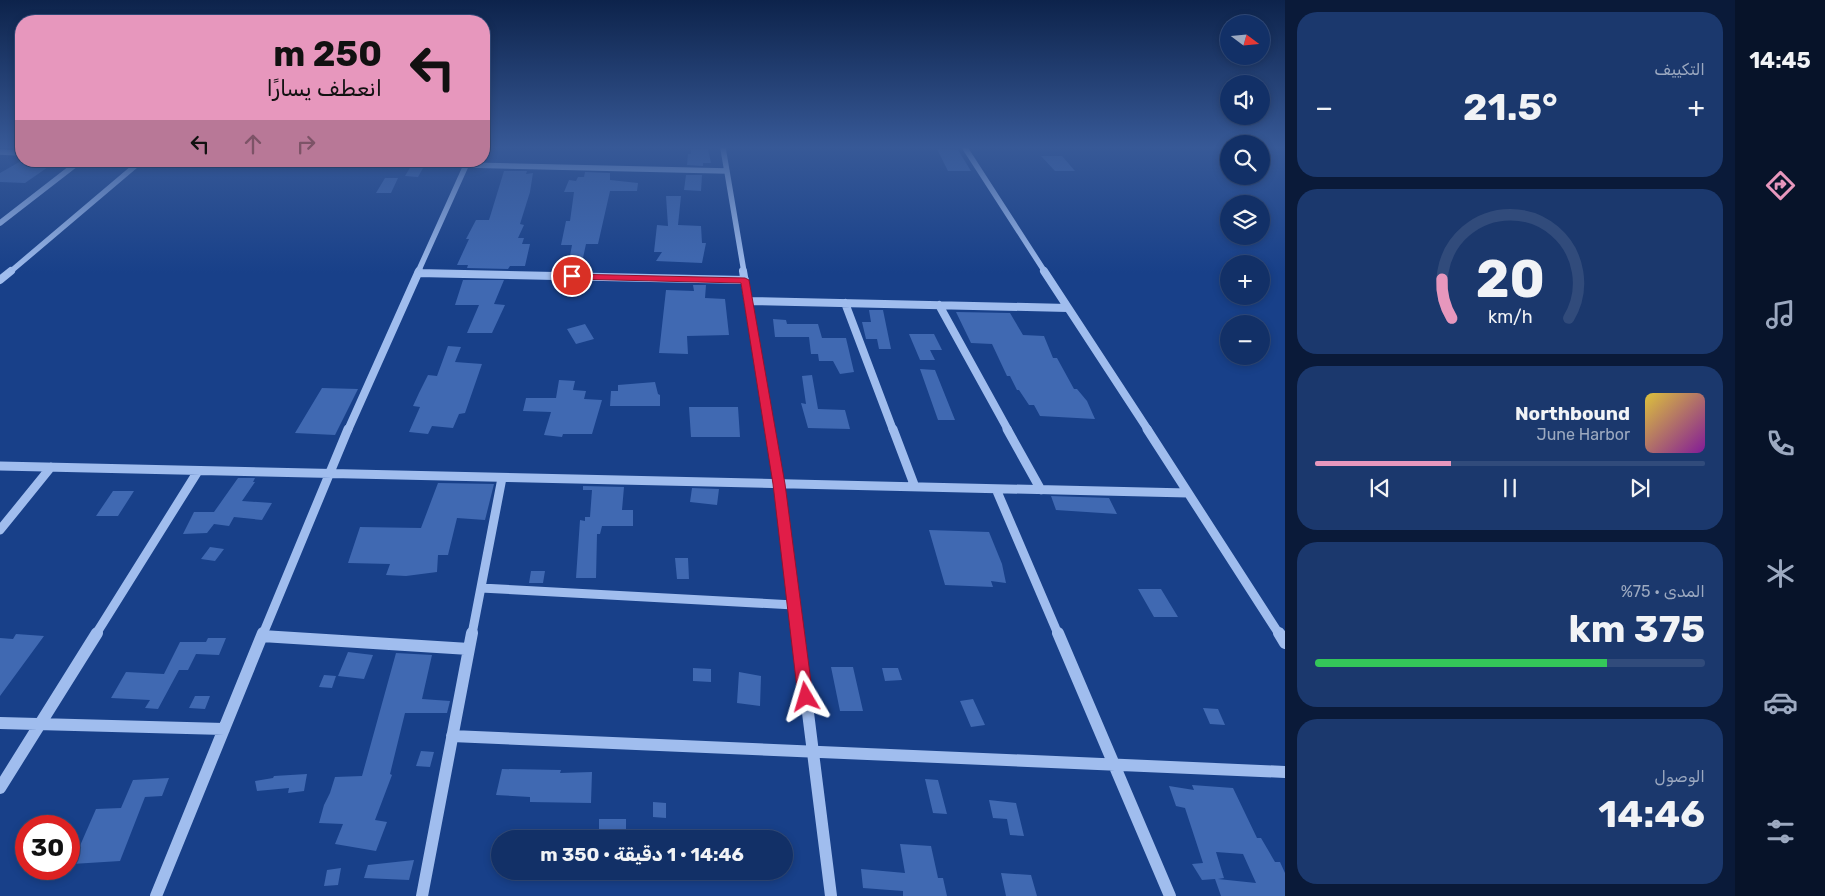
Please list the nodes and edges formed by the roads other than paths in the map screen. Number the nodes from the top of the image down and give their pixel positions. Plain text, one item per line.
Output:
1 (42, 190) edge
2 (107, 190) edge
3 (455, 190) edge
4 (730, 190) edge
5 (992, 190) edge
6 (2, 220) edge
7 (418, 272) junction
8 (0, 280) edge
9 (745, 280) junction
10 (748, 301) junction
11 (845, 303) junction
12 (938, 305) junction
13 (1068, 308) junction
14 (0, 466) edge
15 (51, 468) junction
16 (198, 471) junction
17 (328, 474) junction
18 (502, 478) junction
19 (779, 484) junction
20 (915, 487) junction
21 (996, 489) junction
22 (1041, 490) junction
23 (1188, 493) junction
24 (0, 530) edge
25 (480, 588) junction
26 (794, 605) junction
27 (262, 636) junction
28 (1285, 643) edge
29 (469, 649) junction
30 (0, 723) edge
31 (40, 724) junction
32 (224, 729) junction
33 (452, 736) junction
34 (813, 752) junction
35 (1114, 764) junction
36 (1285, 772) edge
37 (0, 788) edge
38 (156, 896) edge
39 (422, 896) edge
40 (831, 896) edge
41 (1170, 896) edge

1 - 6 street
2 - 8 street
3 - 7 street
4 - 9 street
5 - 13 street
7 - 9 street
7 - 17 street
9 - 10 street
10 - 11 street
10 - 19 street
11 - 12 street
11 - 20 street
12 - 13 street
12 - 22 street
13 - 23 street
14 - 15 street
15 - 16 street
15 - 24 street
16 - 17 street
16 - 31 street
17 - 18 street
17 - 27 street
18 - 19 street
18 - 25 street
19 - 20 street
19 - 26 street
20 - 21 street
21 - 22 street
21 - 35 street
22 - 23 street
23 - 28 street
25 - 26 street
25 - 29 street
26 - 34 street
27 - 29 street
27 - 32 street
29 - 33 street
30 - 31 street
31 - 32 street
31 - 37 street
32 - 38 street
33 - 34 street
33 - 39 street
34 - 35 street
34 - 40 street
35 - 36 street
35 - 41 street

